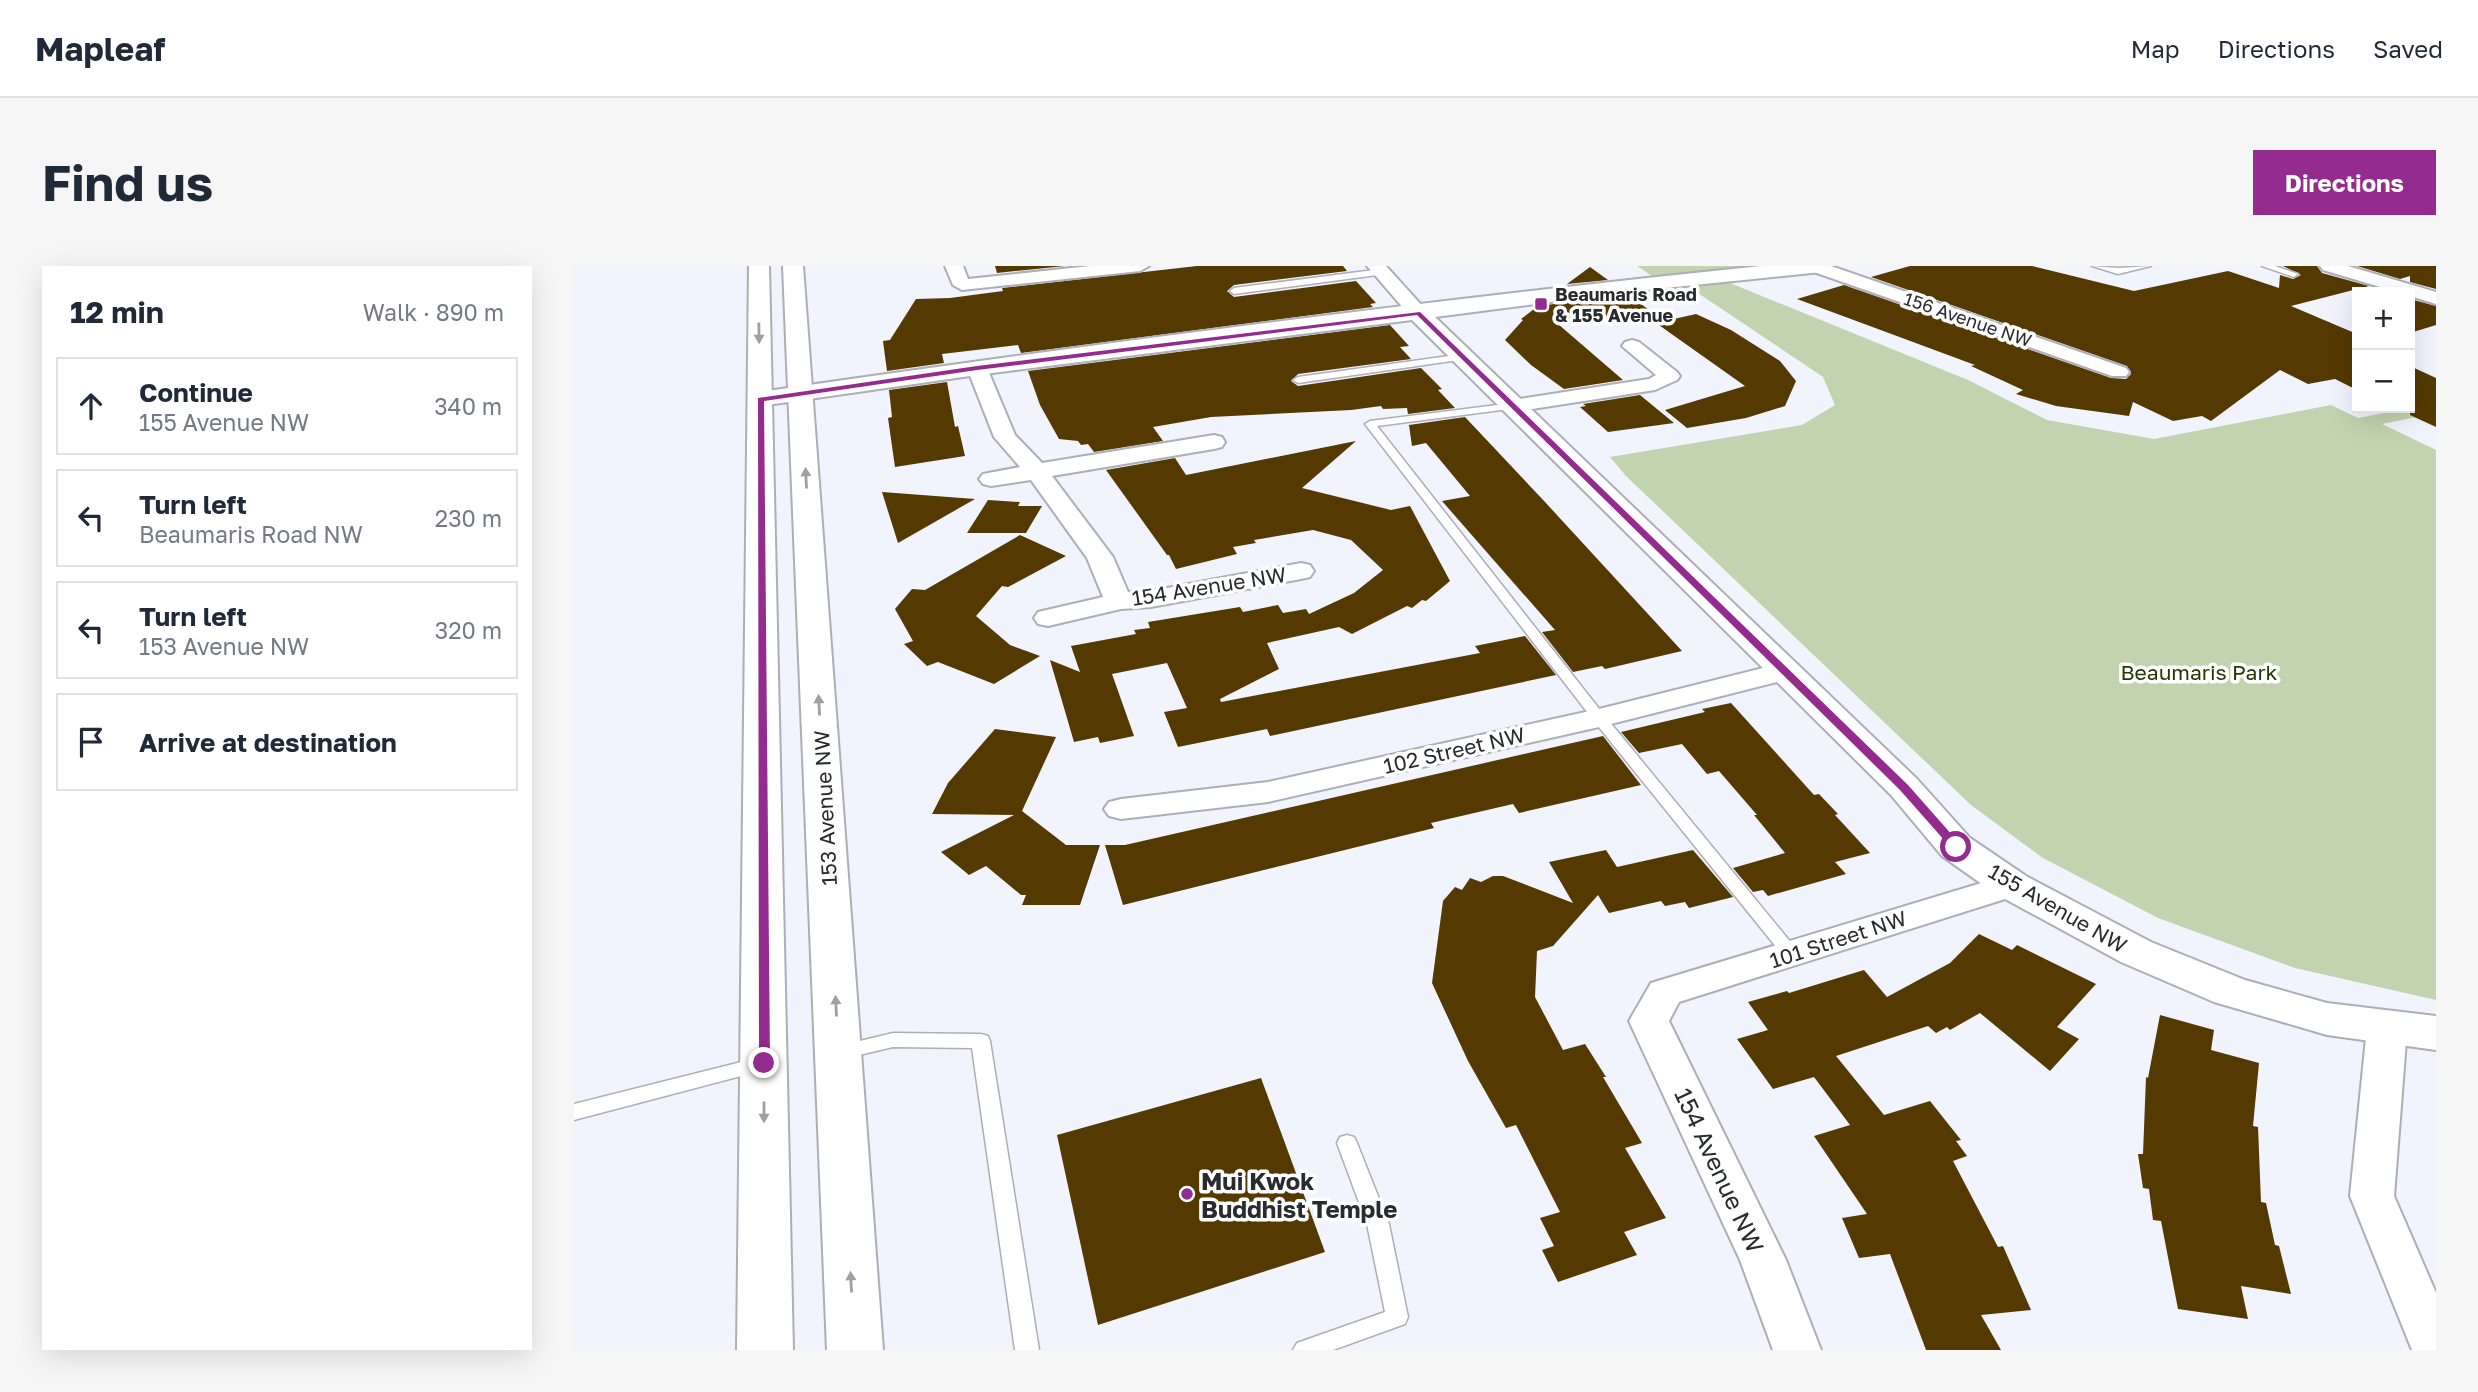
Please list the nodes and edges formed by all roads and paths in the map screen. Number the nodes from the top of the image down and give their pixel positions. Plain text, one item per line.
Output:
1 (759, 266) edge
2 (793, 266) edge
3 (954, 266) edge
4 (1140, 266) edge
5 (1819, 266) edge
6 (2096, 266) edge
7 (2147, 266) edge
8 (2266, 266) edge
9 (2329, 266) edge
10 (1379, 269) edge
11 (2294, 274) dead end
12 (1234, 291) dead end
13 (2436, 298) edge
14 (1418, 313) junction
15 (1632, 346) dead end
16 (1463, 357) junction
17 (977, 368) junction
18 (2119, 372) dead end
19 (1298, 380) dead end
20 (802, 394) junction
21 (760, 400) junction
22 (1513, 406) junction
23 (1214, 442) dead end
24 (1037, 472) junction
25 (991, 479) dead end
26 (1301, 571) dead end
27 (1118, 601) junction
28 (1048, 618) dead end
29 (1783, 672) junction
30 (1599, 718) junction
31 (1121, 809) dead end
32 (2011, 884) junction
33 (1791, 954) junction
34 (1665, 993) joint
35 (2387, 1028) junction
36 (2436, 1033) edge
37 (839, 1053) junction
38 (764, 1063) junction
39 (574, 1112) edge
40 (1347, 1143) dead end
41 (765, 1350) edge
42 (855, 1350) edge
43 (1027, 1350) edge
44 (1305, 1350) edge
45 (1797, 1350) edge
46 (2436, 1350) edge

1 -> 21 main road
2 - 20 main road, 153 Avenue NW
3 - 4 street
5 - 14 main road
5 - 18 street, 156 Avenue NW
6 - 7 lane
8 - 11 lane
9 - 13 street
10 - 12 lane
10 - 14 street, 155 Avenue NW
14 - 16 main road, 155 Avenue NW
14 - 17 main road
15 - 22 street
16 - 19 lane
16 - 22 main road, 155 Avenue NW
17 - 20 main road
17 - 24 street, 154 Avenue NW
20 - 21 main road
37 -> 20 main road, 153 Avenue NW
21 - 38 main road
22 - 29 main road, 155 Avenue NW
22 - 30 lane
23 - 24 street
24 - 25 street
24 - 27 street, 154 Avenue NW
26 - 27 street, 154 Avenue NW
27 - 28 street, 154 Avenue NW
29 - 30 street, 102 Street NW
29 - 32 main road, 155 Avenue NW
30 - 31 street, 102 Street NW
30 - 33 lane
32 - 33 street, 101 Street NW
32 - 35 main road, 155 Avenue NW
33 - 34 street, 101 Street NW
34 - 45 street, 154 Avenue NW
35 - 36 main road, 155 Avenue NW
35 - 46 street
42 -> 37 main road, 153 Avenue NW
37 - 43 lane
38 - 39 lane
38 -> 41 main road
40 - 44 lane

